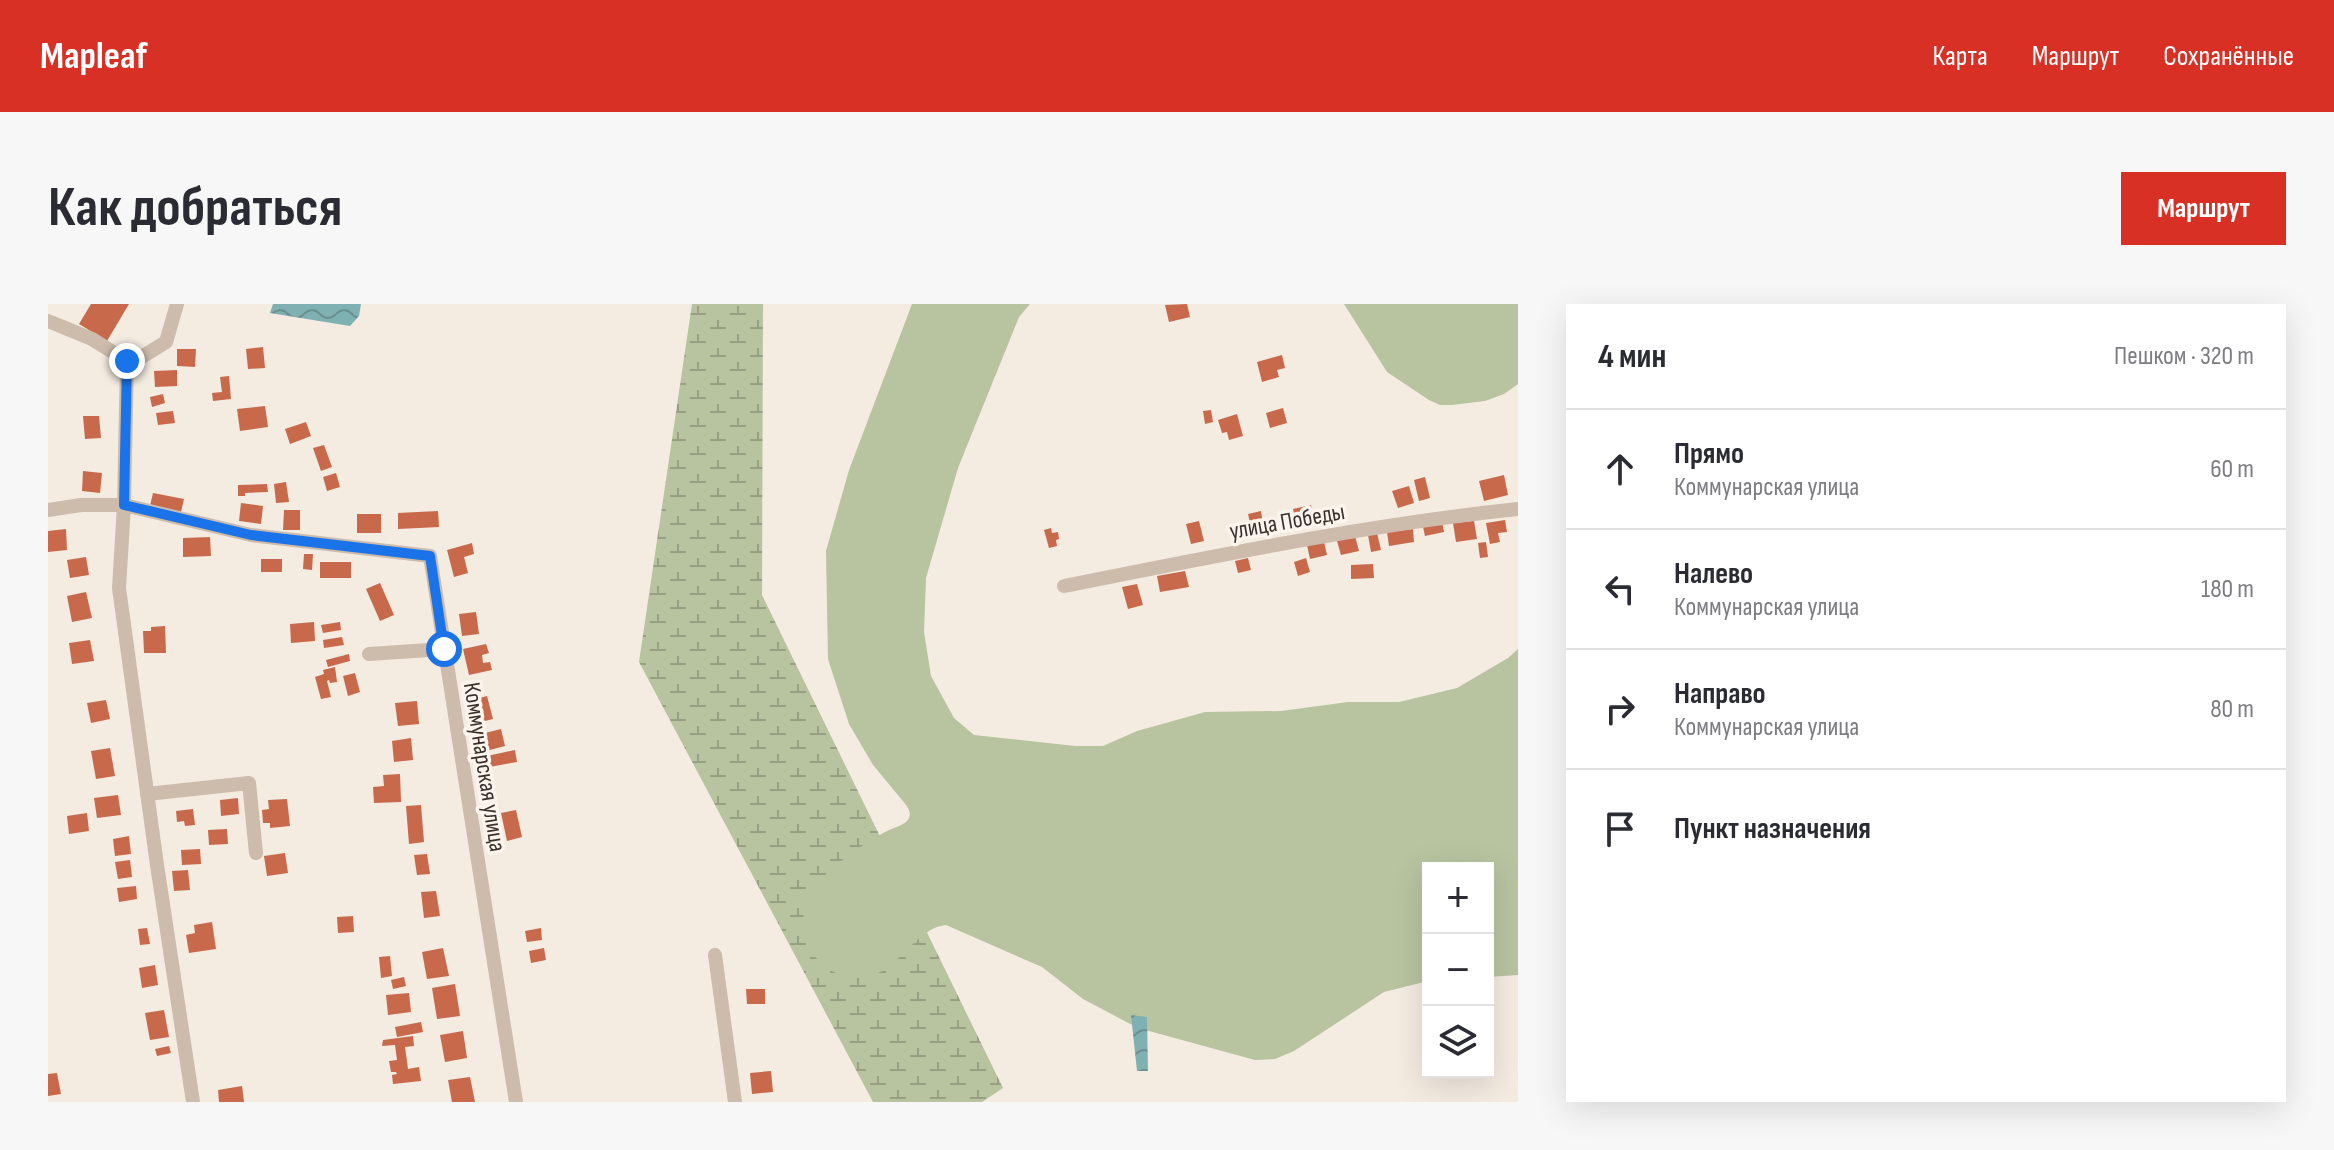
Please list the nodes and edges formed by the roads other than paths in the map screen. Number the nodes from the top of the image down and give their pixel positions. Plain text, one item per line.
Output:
1 (177, 304) edge
2 (48, 321) edge
3 (127, 361) junction
4 (124, 505) junction
5 (1518, 509) edge
6 (48, 510) edge
7 (1064, 586) dead end
8 (444, 649) junction
9 (369, 654) dead end
10 (147, 794) junction
11 (256, 853) dead end
12 (715, 955) dead end
13 (193, 1102) edge
14 (516, 1102) edge
15 (735, 1102) edge

1 - 3 street
2 - 3 street
3 - 4 street
4 - 6 street, Коммунарская улица
4 - 8 street, Коммунарская улица
4 - 10 street
5 - 7 street, улица Победы
8 - 9 street
8 - 14 street, Коммунарская улица
10 - 11 street
10 - 13 street
12 - 15 street

